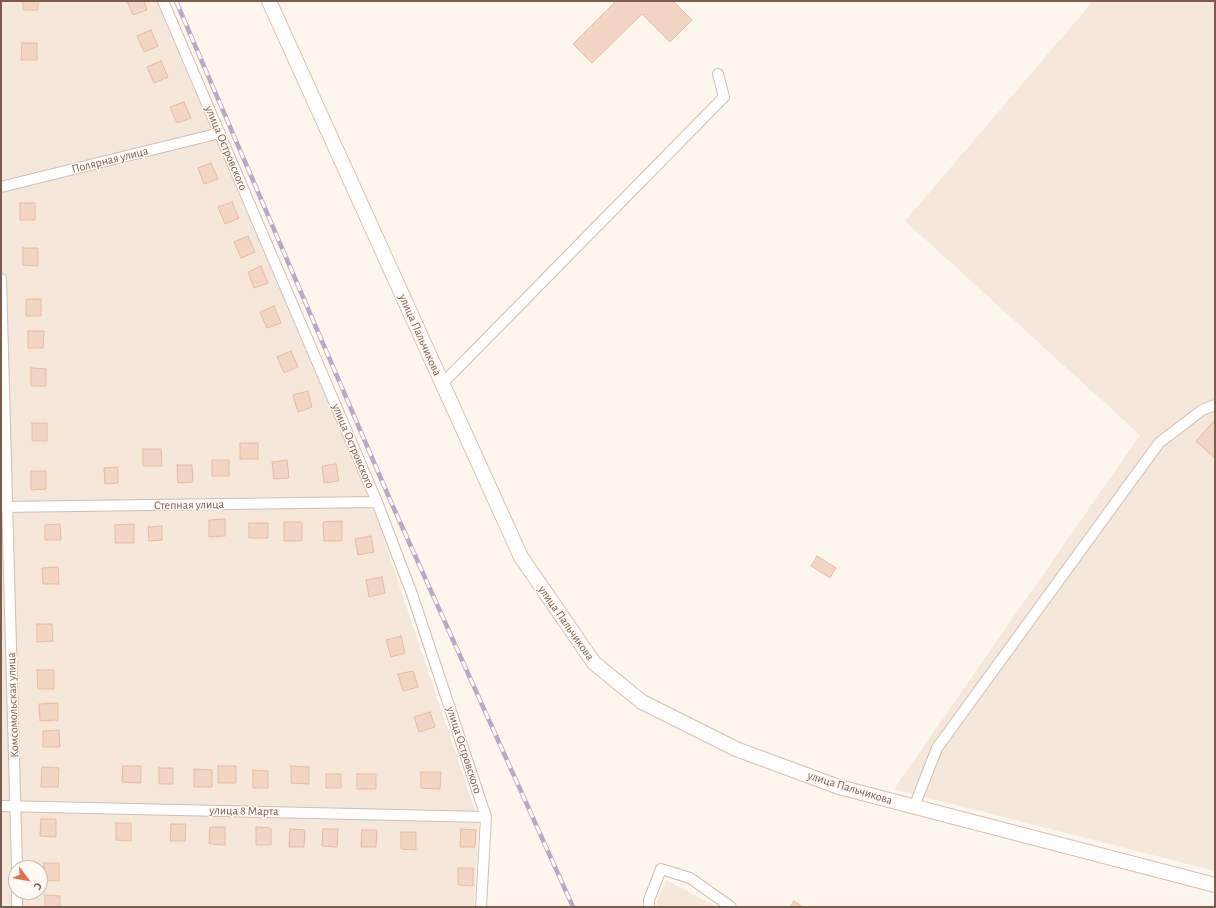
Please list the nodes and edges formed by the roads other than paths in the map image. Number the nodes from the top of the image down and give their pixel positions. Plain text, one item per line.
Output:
1 (163, 1) edge
2 (269, 1) edge
3 (718, 74) dead end
4 (220, 133) junction
5 (1, 188) edge
6 (1, 279) edge
7 (442, 384) junction
8 (1215, 405) edge
9 (377, 502) junction
10 (4, 507) edge
11 (1, 806) edge
12 (16, 806) junction
13 (914, 807) junction
14 (486, 817) junction
15 (17, 860) edge
16 (1215, 885) edge
17 (481, 907) edge
18 (649, 907) edge
19 (731, 907) edge

1 - 4 street, улица Островского
2 - 7 street, улица Пальчикова
3 - 7 street
4 - 5 street, Полярная улица
4 - 9 street, улица Островского
6 - 10 street, Комсомольская улица
7 - 13 street, улица Пальчикова
8 - 13 street
9 - 10 street, Степная улица
9 - 14 street, улица Островского
10 - 12 street, Комсомольская улица
11 - 12 street, улица 8 Марта
12 - 14 street, улица 8 Марта
12 - 15 street, Комсомольская улица
13 - 16 street, улица Пальчикова
14 - 17 street, улица Островского
18 - 19 street

